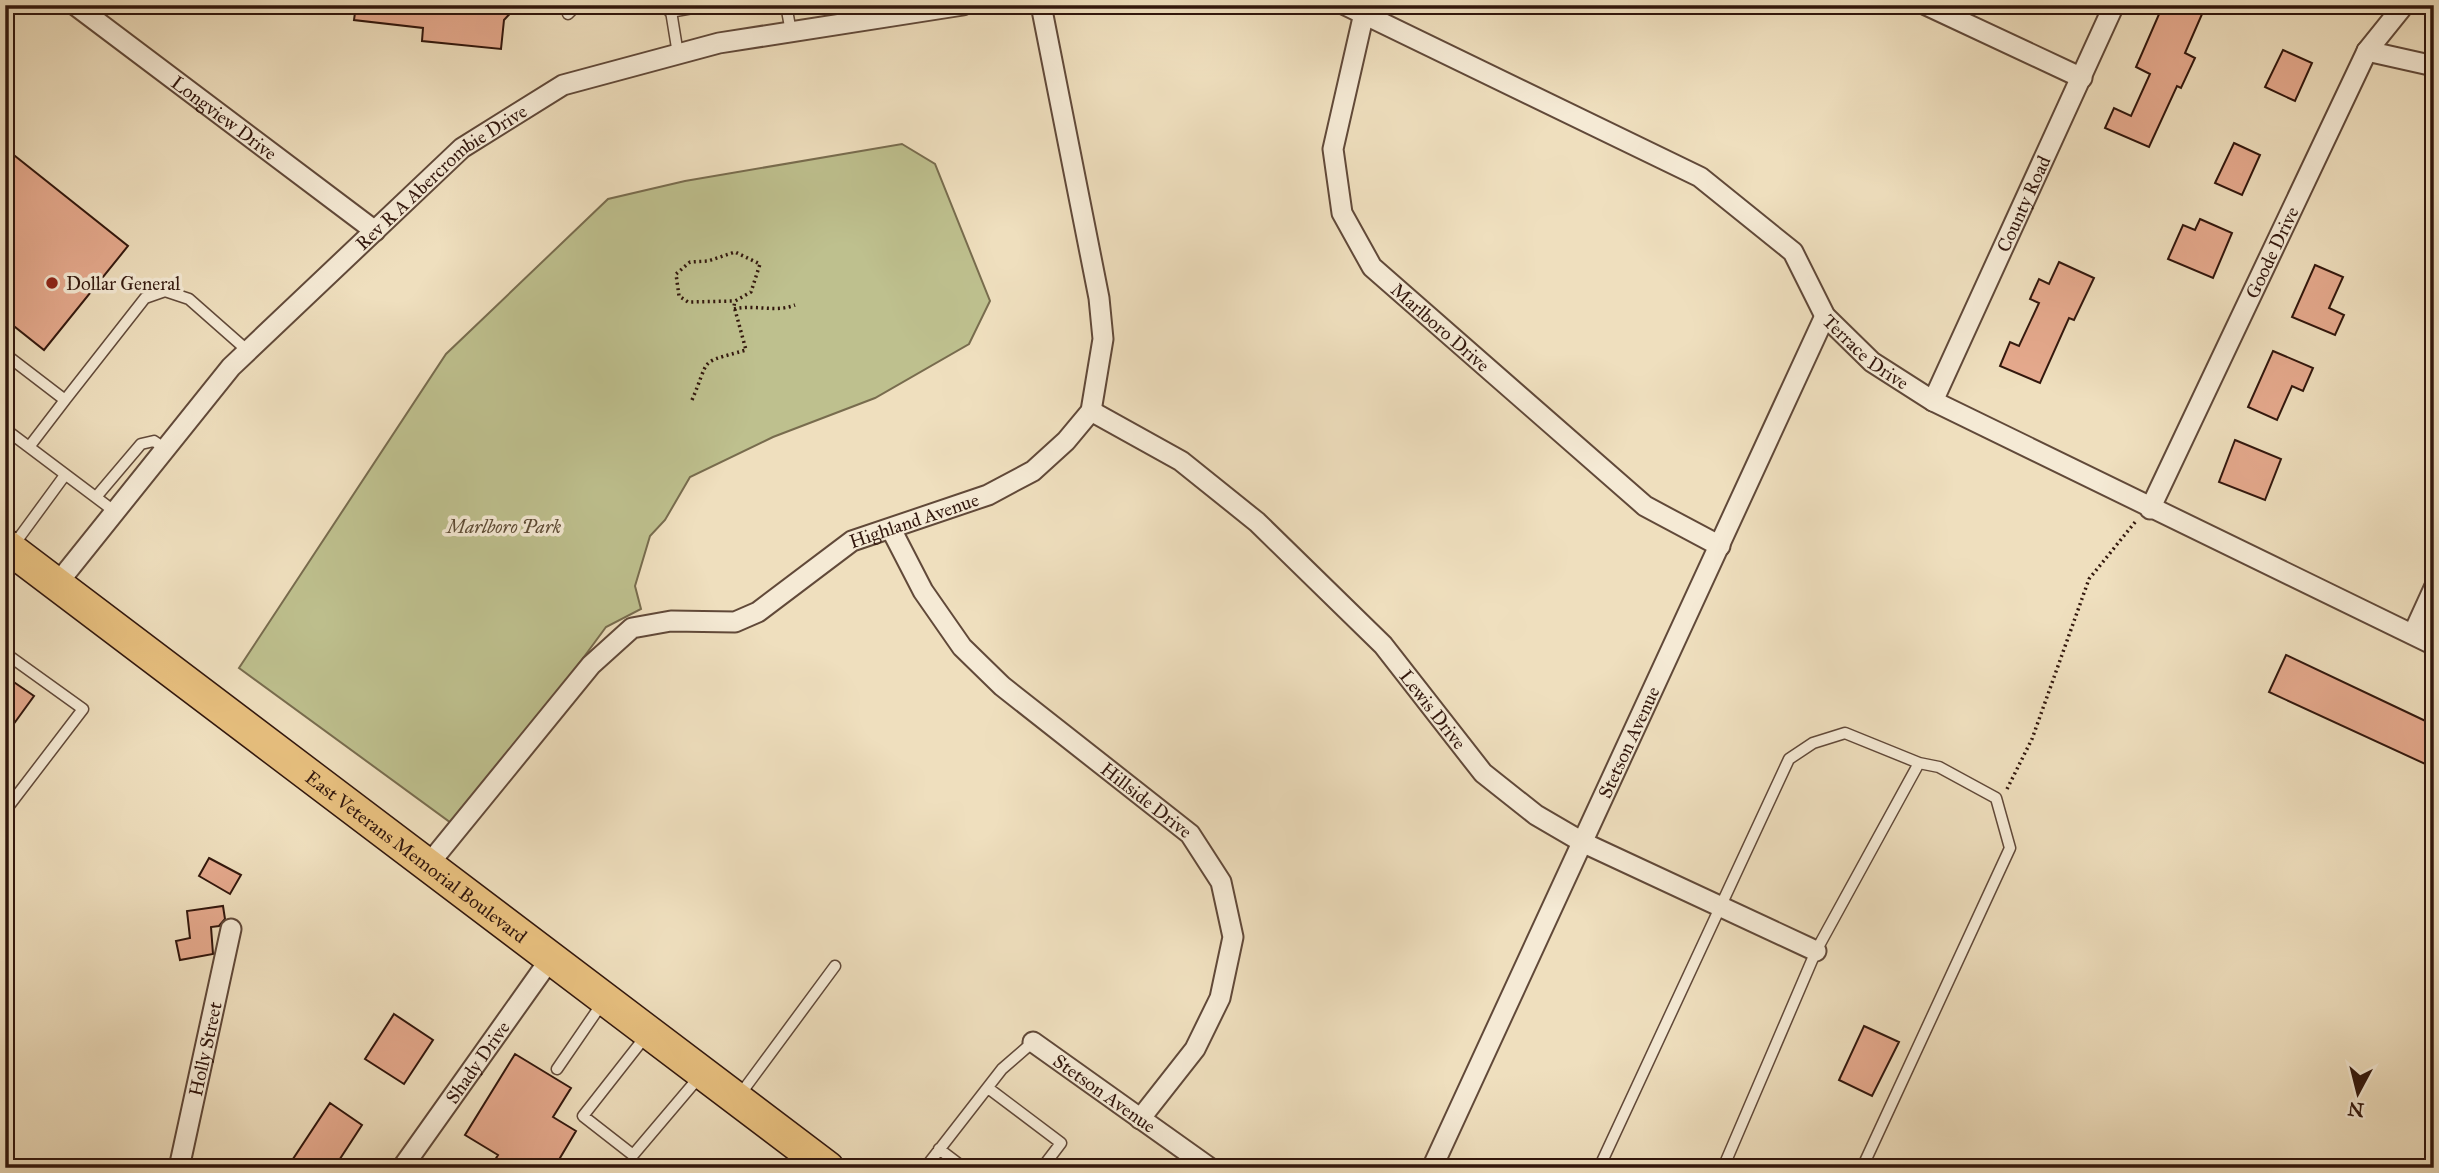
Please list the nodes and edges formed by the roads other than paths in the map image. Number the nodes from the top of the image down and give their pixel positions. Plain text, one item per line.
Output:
1 (75, 5) edge
2 (577, 5) edge
3 (709, 5) edge
4 (786, 5) edge
5 (963, 5) edge
6 (1041, 5) edge
7 (1345, 5) edge
8 (1926, 5) edge
9 (2114, 5) edge
10 (2404, 5) edge
11 (939, 7) edge
12 (670, 9) edge
13 (1364, 13) junction
14 (568, 14) dead end
15 (790, 32) junction
16 (2367, 51) junction
17 (678, 54) junction
18 (2434, 66) edge
19 (2082, 78) junction
20 (375, 231) junction
21 (1825, 316) junction
22 (248, 351) junction
23 (5, 354) edge
24 (65, 400) junction
25 (1933, 401) junction
26 (1091, 411) junction
27 (5, 429) edge
28 (29, 447) junction
29 (164, 448) junction
30 (65, 475) junction
31 (96, 498) junction
32 (2150, 509) junction
33 (114, 511) junction
34 (891, 529) junction
35 (1720, 546) junction
36 (8, 547) edge
37 (57, 584) junction
38 (2434, 588) edge
39 (2413, 634) junction
40 (2434, 645) edge
41 (5, 653) edge
42 (1919, 763) junction
43 (5, 811) edge
44 (1584, 843) junction
45 (428, 865) junction
46 (1720, 906) junction
47 (231, 929) dead end
48 (1816, 951) junction
49 (551, 958) junction
50 (835, 966) dead end
51 (605, 999) junction
52 (649, 1032) junction
53 (1033, 1042) joint
54 (556, 1069) dead end
55 (703, 1073) junction
56 (988, 1088) junction
57 (737, 1099) junction
58 (1140, 1119) junction
59 (939, 1149) junction
60 (1208, 1167) edge
61 (179, 1168) edge
62 (402, 1168) edge
63 (828, 1168) edge
64 (925, 1168) edge
65 (964, 1168) edge
66 (1042, 1168) edge
67 (1432, 1168) edge
68 (1600, 1168) edge
69 (1723, 1168) edge
70 (1862, 1168) edge

1 - 20 street, Longview Drive
2 - 14 lane
3 - 12 lane
4 - 15 lane
5 - 11 street, Rev R A Abercrombie Drive
6 - 26 street
7 - 13 street, Terrace Drive
8 - 19 street
9 - 19 street, County Road
10 - 16 street, Goode Drive
11 - 15 street, Rev R A Abercrombie Drive
12 - 17 lane
13 - 21 street, Terrace Drive
13 - 35 street, Marlboro Drive
15 - 17 street, Rev R A Abercrombie Drive
16 - 18 street
16 - 32 street, Goode Drive
17 - 20 street, Rev R A Abercrombie Drive
19 - 25 street, County Road
20 - 22 street, Rev R A Abercrombie Drive
21 - 25 street, Terrace Drive
21 - 35 street, Stetson Avenue
22 - 24 lane
22 - 29 street, Rev R A Abercrombie Drive
23 - 24 lane
24 - 28 lane
25 - 32 street, Terrace Drive
26 - 34 street, Highland Avenue
26 - 44 street, Lewis Drive
27 - 28 lane
28 - 30 lane
29 - 31 lane
29 - 33 street, Rev R A Abercrombie Drive
30 - 31 lane
30 - 36 lane
31 - 33 lane
32 - 39 street, Terrace Drive
33 - 37 street, Rev R A Abercrombie Drive
34 - 45 street, Highland Avenue
34 - 58 street, Hillside Drive
35 - 44 street, Stetson Avenue
36 - 37 main road, East Veterans Memorial Boulevard
37 - 45 main road, East Veterans Memorial Boulevard
38 - 39 street
39 - 40 street, Terrace Drive
41 - 43 lane
42 - 46 lane
42 - 48 lane
42 - 70 lane
44 - 46 street, Lewis Drive
44 - 67 street, Stetson Avenue
45 - 49 main road, East Veterans Memorial Boulevard
46 - 48 street, Lewis Drive
46 - 68 lane
47 - 61 street, Holly Street
48 - 69 lane
49 - 51 main road, East Veterans Memorial Boulevard
49 - 62 street, Shady Drive
50 - 57 lane
51 - 52 main road, East Veterans Memorial Boulevard
51 - 54 lane
52 - 55 main road, East Veterans Memorial Boulevard
52 - 55 lane
53 - 56 lane
53 - 58 street, Stetson Avenue
55 - 57 main road, East Veterans Memorial Boulevard
56 - 59 lane
56 - 66 lane
57 - 63 main road, East Veterans Memorial Boulevard
58 - 60 street, Stetson Avenue
59 - 64 lane
59 - 65 lane

